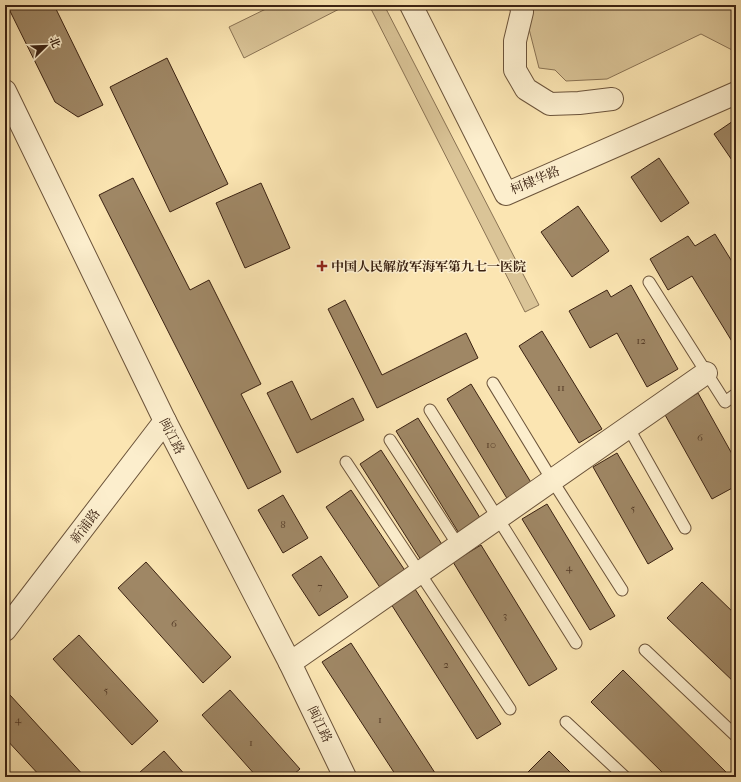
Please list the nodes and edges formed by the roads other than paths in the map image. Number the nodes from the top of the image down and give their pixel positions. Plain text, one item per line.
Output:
1 (411, 5) edge
2 (521, 5) edge
3 (5, 91) edge
4 (736, 93) edge
5 (612, 99) dead end
6 (649, 282) dead end
7 (706, 373) junction
8 (493, 383) dead end
9 (736, 394) edge
10 (430, 410) dead end
11 (165, 421) junction
12 (628, 427) junction
13 (390, 440) dead end
14 (346, 462) dead end
15 (552, 480) junction
16 (498, 518) junction
17 (685, 528) dead end
18 (458, 545) junction
19 (420, 572) junction
20 (622, 590) dead end
21 (5, 630) edge
22 (576, 642) dead end
23 (646, 650) dead end
24 (290, 663) junction
25 (510, 710) dead end
26 (566, 722) dead end
27 (736, 736) edge
28 (345, 777) edge
29 (625, 777) edge

1 - 4 street, 柯棣华路
2 - 5 street
3 - 11 street, 闽江路
6 - 7 lane
7 - 9 lane
7 - 12 street
8 - 15 lane
10 - 16 lane
11 - 21 street, 新浦路
11 - 24 street, 闽江路
12 - 15 street
12 - 17 lane
13 - 18 lane
14 - 19 lane
15 - 16 street
15 - 20 lane
16 - 18 street
16 - 22 lane
18 - 19 street
19 - 24 street
19 - 25 lane
23 - 27 lane
24 - 28 street, 闽江路
26 - 29 lane

